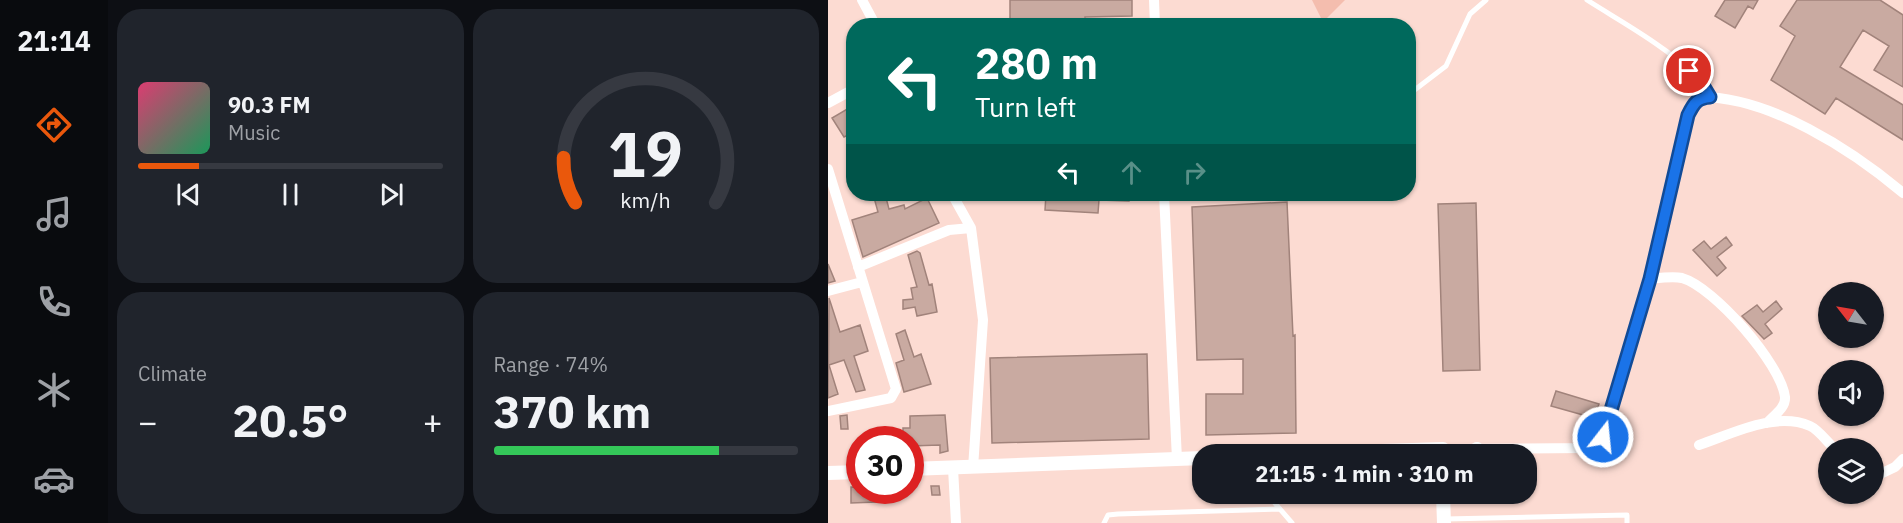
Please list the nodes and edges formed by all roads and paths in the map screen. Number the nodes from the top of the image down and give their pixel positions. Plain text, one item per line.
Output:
1 (862, 0) edge
2 (1154, 0) edge
3 (1486, 0) edge
4 (1587, 0) edge
5 (872, 18) edge
6 (1155, 18) edge
7 (1416, 88) edge
8 (846, 94) edge
9 (1710, 97) junction
10 (828, 104) edge
11 (828, 169) edge
12 (1903, 193) edge
13 (956, 201) edge
14 (1164, 201) edge
15 (971, 228) junction
16 (858, 267) junction
17 (1650, 279) junction
18 (862, 282) junction
19 (828, 291) edge
20 (828, 411) edge
21 (1767, 423) junction
22 (1824, 438) edge
23 (1699, 445) dead end
24 (1537, 450) edge
25 (1192, 458) edge
26 (1177, 459) junction
27 (1903, 459) edge
28 (953, 468) junction
29 (973, 468) junction
30 (924, 469) edge
31 (846, 472) edge
32 (1884, 472) edge
33 (828, 473) edge
34 (1276, 504) edge
35 (1443, 504) edge
36 (1280, 509) junction
37 (1444, 521) edge
38 (956, 523) edge
39 (1104, 523) edge
40 (1292, 523) edge
41 (1627, 523) edge

1 - 5 street
2 - 6 street
3 - 7 lane
4 - 9 lane
8 - 10 street
9 - 12 street
9 - 17 street
11 - 16 street
13 - 15 street
14 - 26 street
15 - 16 street
15 - 29 street
16 - 18 street
17 - 21 street
17 - 24 street
18 - 19 street
18 - 20 street
21 - 22 street
21 - 23 street
25 - 26 street
26 - 29 street
27 - 32 street
28 - 29 street
28 - 30 street
28 - 38 street
31 - 33 street
34 - 36 lane
35 - 37 street
36 - 39 lane
36 - 40 lane
37 - 41 lane

